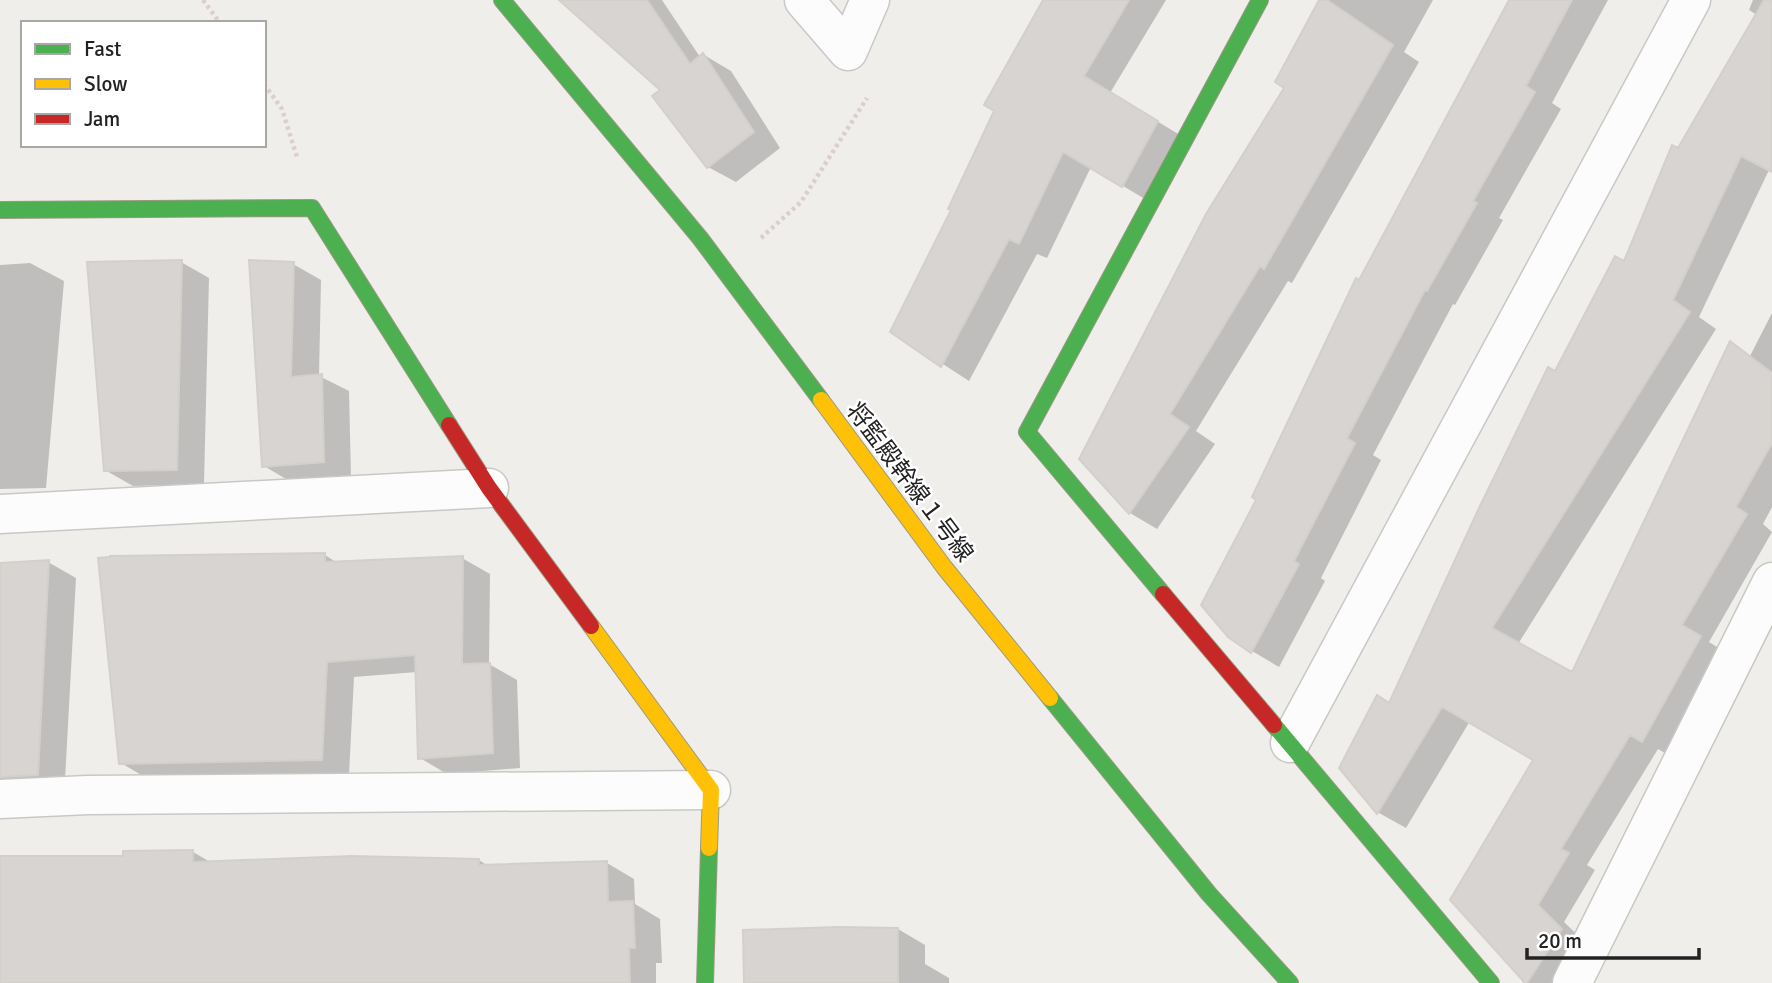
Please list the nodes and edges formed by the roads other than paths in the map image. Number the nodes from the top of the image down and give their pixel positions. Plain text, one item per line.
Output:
1 (502, 0) edge
2 (804, 0) edge
3 (870, 0) edge
4 (1260, 0) edge
5 (1691, 0) edge
6 (0, 210) edge
7 (489, 488) junction
8 (0, 514) edge
9 (1772, 582) edge
10 (1290, 743) junction
11 (711, 790) junction
12 (0, 799) edge
13 (705, 983) edge
14 (1290, 983) edge
15 (1491, 983) edge
16 (1572, 983) edge

1 - 14 street, 将監殿幹線１号線
2 - 3 street
4 - 10 street
5 - 10 street
6 - 7 street
7 - 8 street
7 - 11 street
9 - 16 street
10 - 15 street
11 - 12 street
11 - 13 street

